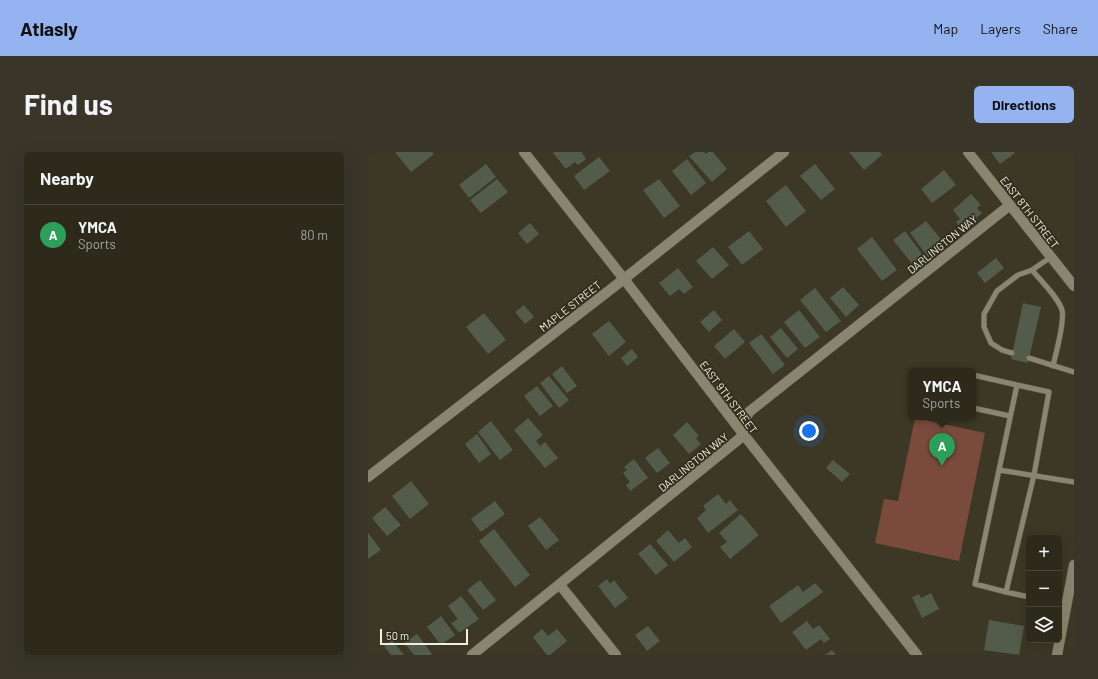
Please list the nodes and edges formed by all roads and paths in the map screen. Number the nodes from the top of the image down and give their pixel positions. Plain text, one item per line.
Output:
1 (524, 152) edge
2 (784, 152) edge
3 (968, 152) edge
4 (1010, 205) junction
5 (1051, 257) junction
6 (1032, 270) junction
7 (624, 279) junction
8 (1074, 286) edge
9 (1012, 353) dead end
10 (1029, 358) dead end
11 (1053, 366) junction
12 (1074, 372) edge
13 (976, 376) edge
14 (1017, 385) junction
15 (976, 409) edge
16 (1010, 416) junction
17 (744, 435) junction
18 (999, 470) junction
19 (1034, 476) junction
20 (368, 477) edge
21 (1074, 482) edge
22 (1074, 566) edge
23 (560, 585) junction
24 (1006, 592) junction
25 (1026, 596) edge
26 (1062, 605) edge
27 (1062, 607) edge
28 (472, 655) edge
29 (616, 655) edge
30 (917, 655) edge
31 (1057, 655) edge

1 - 7 street, EAST 9TH STREET
2 - 7 street, MAPLE STREET
3 - 4 street, EAST 8TH STREET
4 - 5 street, EAST 8TH STREET
4 - 17 street, DARLINGTON WAY
5 - 6 lane
5 - 8 street, EAST 8TH STREET
6 - 9 lane
6 - 11 lane
7 - 17 street, EAST 9TH STREET
7 - 20 street, MAPLE STREET
10 - 11 lane
11 - 12 lane
13 - 14 lane
14 - 16 lane
14 - 19 lane
15 - 16 lane
16 - 18 lane
17 - 23 street, DARLINGTON WAY
17 - 30 street, EAST 9TH STREET
18 - 19 lane
18 - 24 lane
19 - 21 lane
19 - 24 lane
22 - 26 street
23 - 28 street, DARLINGTON WAY
23 - 29 street
24 - 25 lane
27 - 31 street

